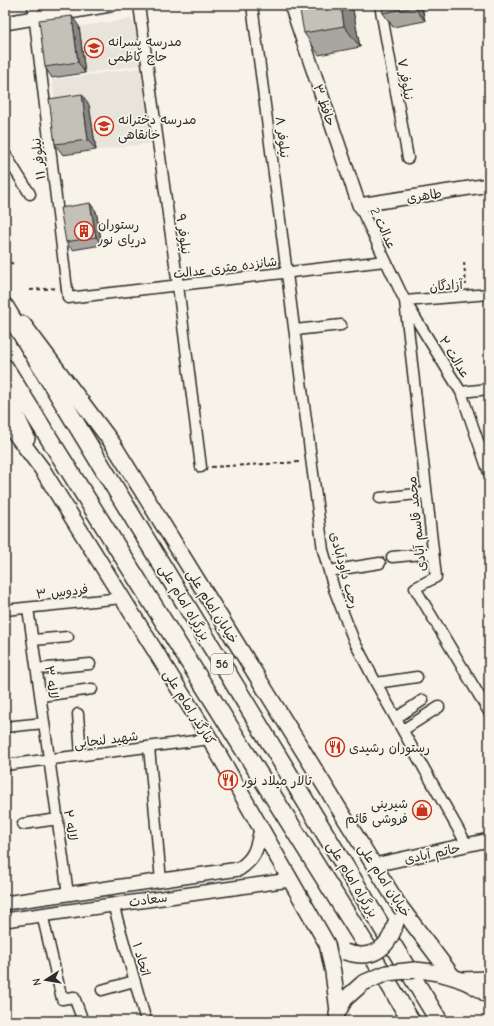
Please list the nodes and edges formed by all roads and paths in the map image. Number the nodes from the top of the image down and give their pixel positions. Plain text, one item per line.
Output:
1 (110, 5) edge
2 (139, 5) edge
3 (252, 5) edge
4 (291, 5) edge
5 (380, 5) edge
6 (34, 11) edge
7 (5, 23) edge
8 (5, 154) edge
9 (408, 158) dead end
10 (489, 185) edge
11 (30, 194) dead end
12 (359, 205) junction
13 (5, 258) edge
14 (385, 261) junction
15 (464, 262) dead end
16 (13, 264) dead end
17 (288, 273) junction
18 (178, 286) junction
19 (30, 290) dead end
20 (67, 292) junction
21 (489, 294) edge
22 (467, 296) junction
23 (5, 300) edge
24 (405, 301) junction
25 (5, 307) edge
26 (341, 325) dead end
27 (295, 330) junction
28 (5, 368) edge
29 (489, 390) edge
30 (5, 392) edge
31 (461, 392) junction
32 (5, 420) edge
33 (312, 461) junction
34 (201, 467) joint
35 (42, 469) junction
36 (489, 473) edge
37 (426, 492) junction
38 (380, 498) dead end
39 (433, 553) junction
40 (392, 557) dead end
41 (380, 564) dead end
42 (329, 570) junction
43 (122, 598) junction
44 (28, 608) junction
45 (5, 610) edge
46 (68, 637) dead end
47 (33, 640) junction
48 (90, 664) dead end
49 (37, 669) junction
50 (417, 677) dead end
51 (376, 683) junction
52 (92, 689) dead end
53 (41, 696) junction
54 (423, 700) dead end
55 (439, 707) dead end
56 (489, 712) edge
57 (78, 714) dead end
58 (396, 718) junction
59 (44, 723) junction
60 (5, 727) edge
61 (403, 730) junction
62 (210, 739) junction
63 (149, 747) junction
64 (81, 755) junction
65 (49, 759) junction
66 (5, 765) edge
67 (58, 819) junction
68 (23, 824) dead end
69 (261, 829) junction
70 (489, 840) edge
71 (467, 845) junction
72 (374, 865) junction
73 (239, 870) junction
74 (290, 880) junction
75 (161, 881) junction
76 (241, 886) junction
77 (68, 894) junction
78 (5, 903) edge
79 (113, 904) junction
80 (398, 904) junction
81 (42, 914) junction
82 (5, 920) edge
83 (327, 944) junction
84 (489, 978) edge
85 (458, 979) junction
86 (134, 981) junction
87 (102, 990) dead end
88 (489, 996) edge
89 (336, 1016) edge
90 (83, 1021) edge
91 (146, 1021) edge
92 (411, 1021) edge
93 (439, 1021) edge

1 - 6 street
2 - 18 street, نیلوفر ۹
3 - 17 street, نیلوفر ۸
4 - 12 street, حافظ ۳
5 - 9 street, نیلوفر ۷
6 - 7 street
6 - 20 street, نیلوفر ۱۱
8 - 11 street
10 - 12 street, طاهری
12 - 14 street, عدالت 2
13 - 16 path
14 - 17 street, شانزده متری عدالت
14 - 24 street, عدالت ۲
15 - 22 path
17 - 18 street, شانزده متری عدالت
17 - 27 street, رجب داودآبادی
18 - 20 street, شانزده متری عدالت
18 - 34 street, نیلوفر ۹
19 - 20 path
21 - 22 street, آزادگان
22 - 24 street, آزادگان
23 - 72 main road, خیابان امام علی
24 - 31 street, عدالت ۲
24 - 37 street, محمد قاسم آبادی
25 - 93 highway, بزرگراه امام علی / 56
26 - 27 street
27 - 33 street, رجب داودآبادی
28 - 92 highway, بزرگراه امام علی / 56
29 - 31 street
30 - 35 main road
31 - 36 street, عدالت ۲
32 - 35 main road, کنارگذر امام علی
33 - 34 path
33 - 42 street, رجب داودآبادی
35 - 43 main road, کنارگذر امام علی
37 - 38 street
37 - 39 street, محمد قاسم آبادی
39 - 40 street
39 - 56 street, محمد قاسم آبادی
41 - 42 street
42 - 51 street, رجب داودآبادی
43 - 44 street, فردوس ۳
43 - 62 main road, کنارگذر امام علی
44 - 45 street, فردوس ۳
44 - 47 street, لاله ۳
46 - 47 street
47 - 49 street, لاله ۳
48 - 49 street
49 - 53 street, لاله ۳
50 - 51 street
51 - 58 street, رجب داودآبادی
52 - 53 street
53 - 59 street, لاله ۳
54 - 58 street
55 - 61 street
57 - 64 street
58 - 61 street, رجب داودآبادی
59 - 60 street
59 - 65 street, لاله ۳
61 - 71 street, رجب داودآبادی
62 - 63 street, شهید لنجابی
62 - 69 main road, کنارگذر امام علی
63 - 64 street, شهید لنجابی
63 - 75 street
64 - 65 street, شهید لنجابی
65 - 66 street, شهید لنجابی
65 - 67 street, لاله ۲
67 - 68 street
67 - 77 street, لاله ۲
69 - 73 street
69 - 74 main road, کنارگذر امام علی
70 - 71 street, حاتم آبادی
71 - 72 street, حاتم آبادی
72 - 80 main road, خیابان امام علی
73 - 75 street, سعادت
73 - 76 street
74 - 76 street, سعادت
74 - 83 main road, کنارگذر امام علی
75 - 77 street, سعادت
76 - 79 street, سعادت
77 - 78 street, سعادت
79 - 81 street, سعادت
79 - 86 street, اتحاد ۱
80 - 83 main road, bridge
80 - 85 main road, خیابان امام علی
81 - 82 street, سعادت
81 - 90 street
83 - 89 main road, کنارگذر امام علی
84 - 85 main road
85 - 88 main road
85 - 89 main road, bridge
86 - 87 street
86 - 91 street, اتحاد ۱

